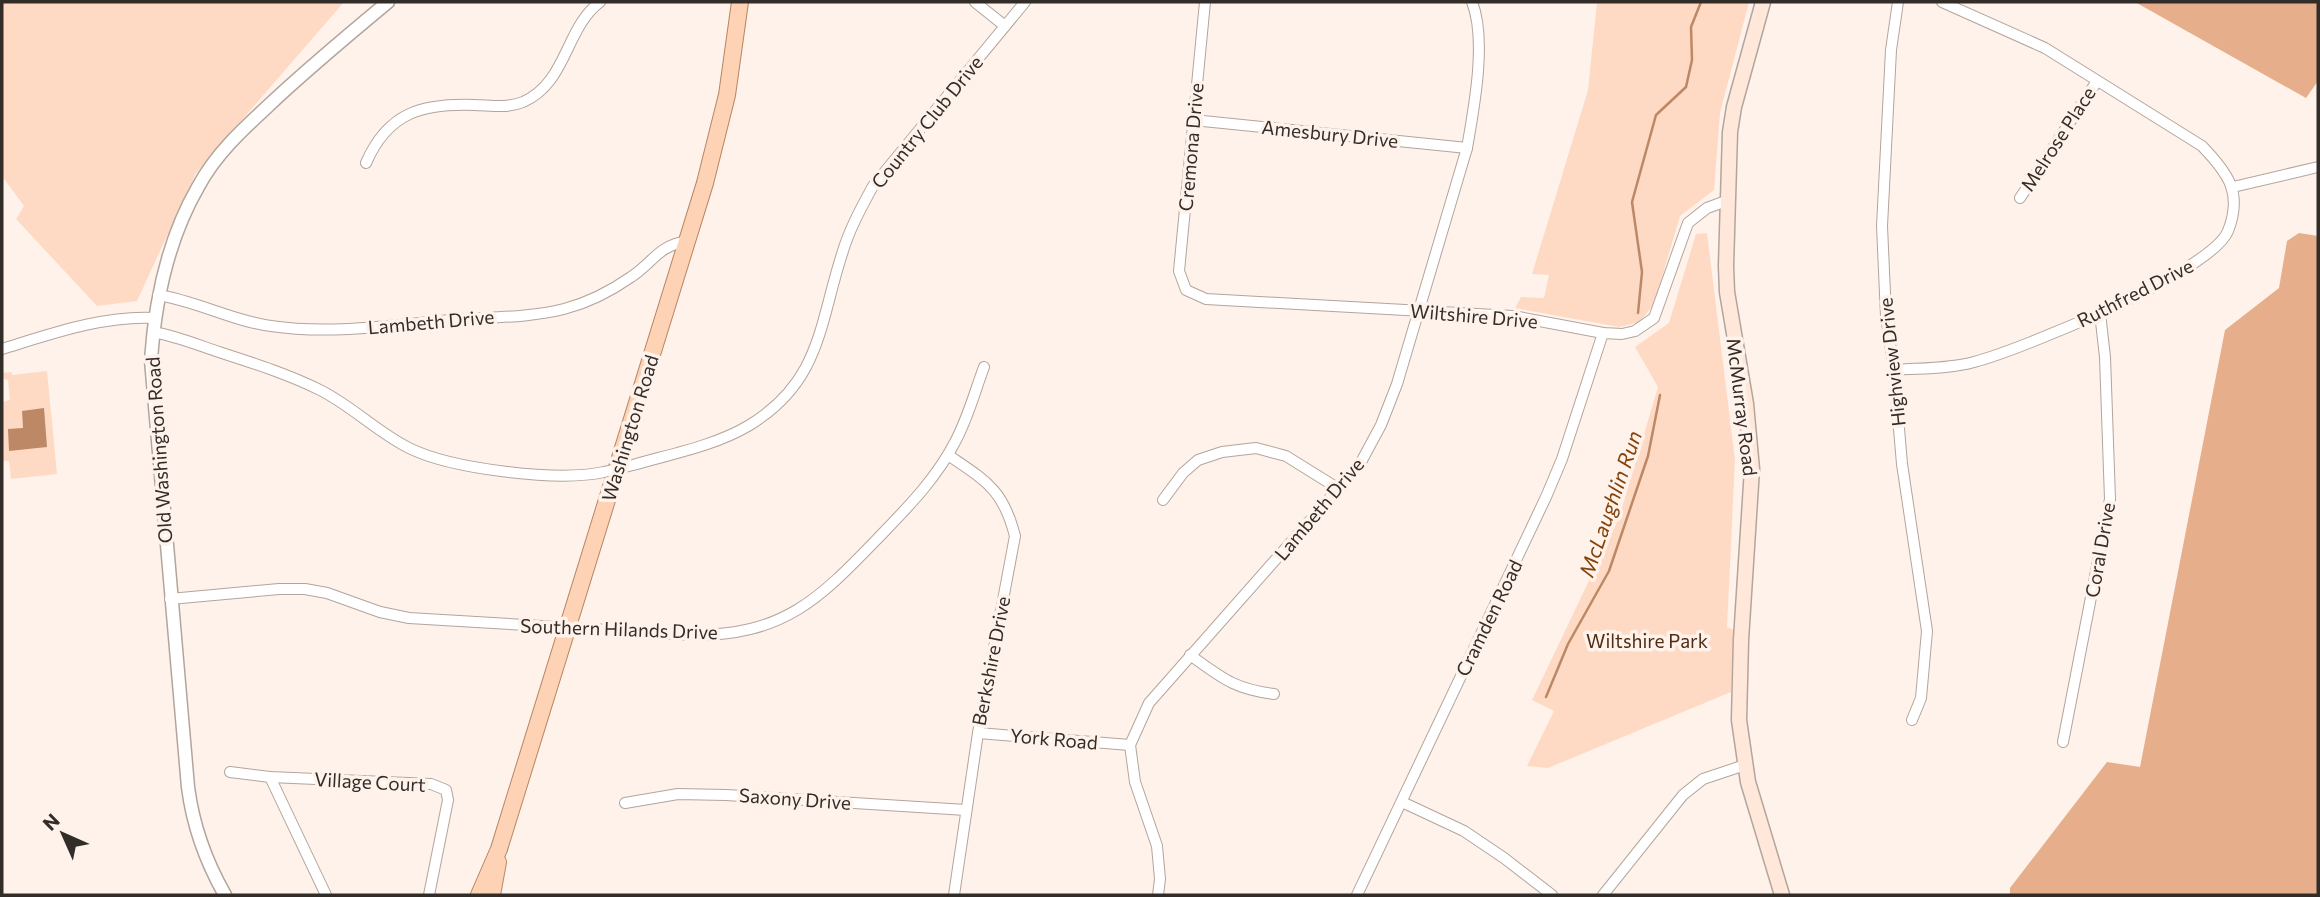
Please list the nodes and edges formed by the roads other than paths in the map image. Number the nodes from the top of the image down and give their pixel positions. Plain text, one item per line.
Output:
1 (388, 2) edge
2 (600, 2) edge
3 (740, 2) edge
4 (975, 2) edge
5 (1025, 2) edge
6 (1205, 2) edge
7 (1472, 2) edge
8 (1763, 2) edge
9 (1898, 2) edge
10 (1942, 2) edge
11 (1004, 26) junction
12 (2097, 81) junction
13 (1193, 120) junction
14 (1467, 148) junction
15 (366, 163) dead end
16 (2318, 167) edge
17 (2234, 187) junction
18 (2020, 198) dead end
19 (1726, 201) junction
20 (688, 241) junction
21 (1186, 290) joint
22 (158, 295) junction
23 (1418, 311) junction
24 (2100, 313) junction
25 (154, 325) junction
26 (1603, 333) junction
27 (2, 349) edge
28 (985, 366) dead end
29 (1894, 370) junction
30 (948, 455) junction
31 (1339, 489) junction
32 (1163, 500) dead end
33 (170, 599) junction
34 (568, 629) junction
35 (1191, 655) junction
36 (1274, 694) dead end
37 (1912, 720) dead end
38 (978, 733) junction
39 (2063, 742) dead end
40 (1130, 746) junction
41 (1745, 765) junction
42 (230, 772) dead end
43 (270, 778) junction
44 (1402, 802) junction
45 (625, 803) dead end
46 (966, 810) junction
47 (499, 849) junction
48 (225, 895) edge
49 (326, 895) edge
50 (429, 895) edge
51 (479, 895) edge
52 (492, 895) edge
53 (954, 895) edge
54 (1158, 895) edge
55 (1357, 895) edge
56 (1552, 895) edge
57 (1603, 895) edge
58 (1782, 895) edge

1 - 22 street, Old Washington Road
2 - 15 street
3 - 20 main road, Washington Road
4 - 11 street
5 - 11 street, Country Club Drive
6 - 13 street, Cremona Drive
7 - 14 street, Lambeth Drive
8 - 19 main road, McMurray Road
9 - 29 street, Highview Drive
10 - 12 street
11 - 25 street, Country Club Drive, bridge
12 - 17 street
12 - 18 street, Melrose Place
13 - 14 street, Amesbury Drive
13 - 21 street, Cremona Drive
14 - 23 street, Lambeth Drive
16 - 17 street
17 - 24 street, Ruthfred Drive
19 - 26 street, Wiltshire Drive
19 - 41 main road, McMurray Road
20 - 22 street, Lambeth Drive
20 - 34 main road, Washington Road
21 - 23 street, Wiltshire Drive
22 - 25 street, Old Washington Road
23 - 26 street, Wiltshire Drive
23 - 31 street, Lambeth Drive
24 - 29 street, Ruthfred Drive
24 - 39 street, Coral Drive
25 - 27 street, Country Club Drive
25 - 33 street, Old Washington Road
26 - 44 street, Cramden Road
28 - 30 street, Southern Hilands Drive
29 - 37 street, Highview Drive
30 - 34 street, Southern Hilands Drive
30 - 38 street, Berkshire Drive
31 - 32 street
31 - 35 street, Lambeth Drive
33 - 34 street, Southern Hilands Drive
33 - 48 street, Old Washington Road
34 - 47 main road, Washington Road
35 - 36 street
35 - 40 street, Lambeth Drive
38 - 40 street, York Road
38 - 46 street, Berkshire Drive
40 - 54 street
41 - 57 street
41 - 58 main road, McMurray Road
42 - 43 street, Village Court
43 - 49 street
43 - 50 street, Village Court
44 - 55 street, Cramden Road
44 - 56 street
45 - 46 street, Saxony Drive
46 - 53 street, Berkshire Drive
47 - 51 main road, Washington Road
47 - 52 main road, Washington Road

